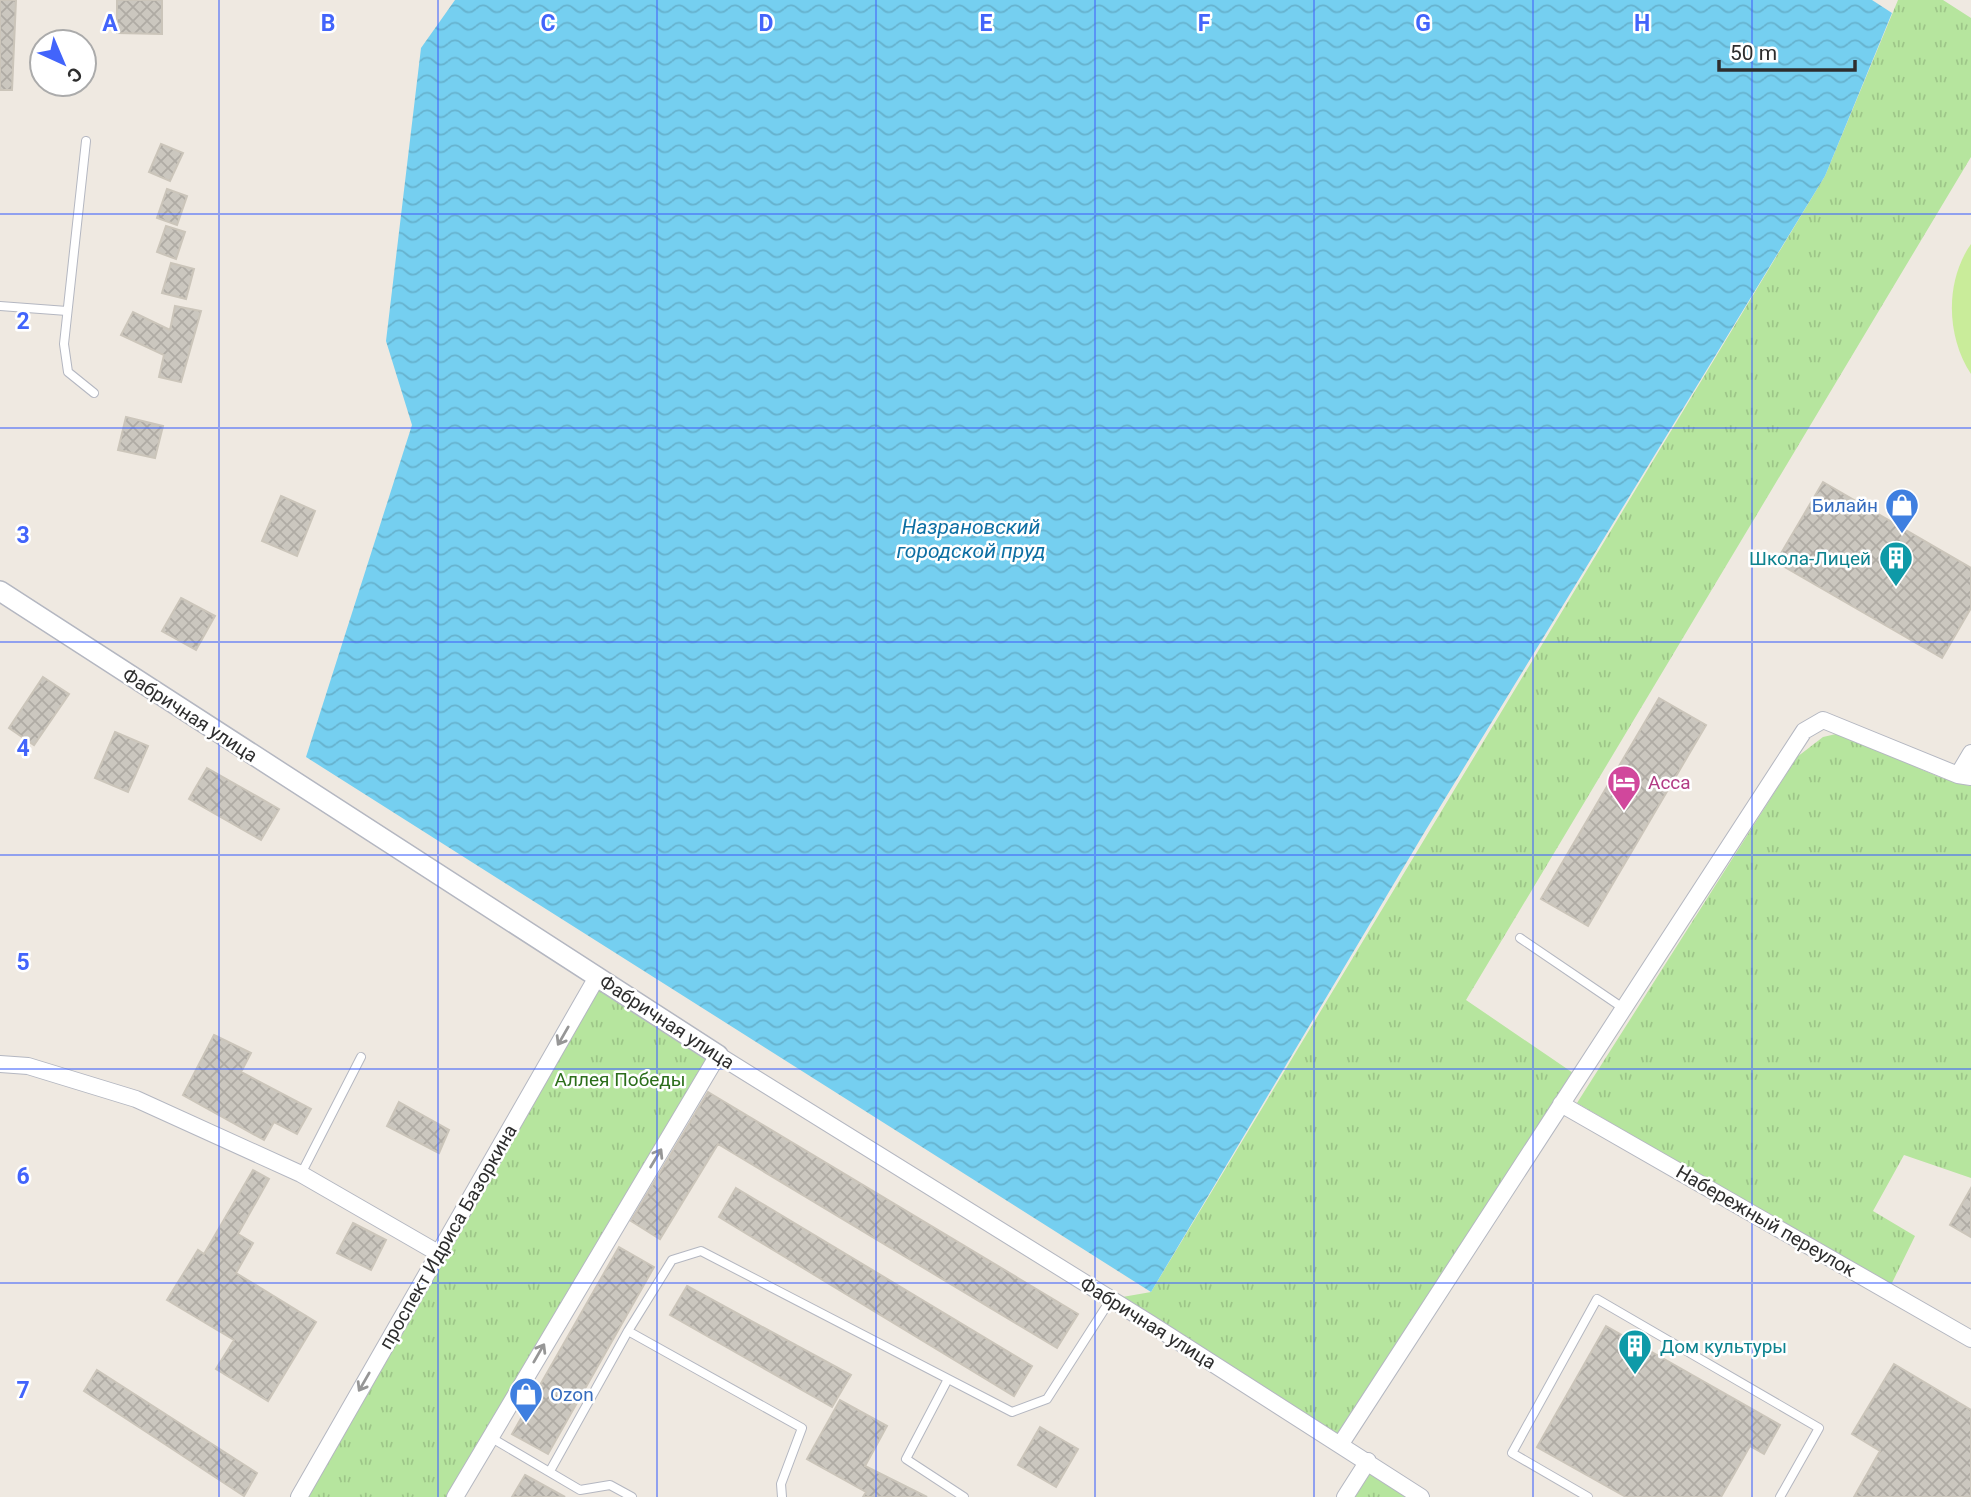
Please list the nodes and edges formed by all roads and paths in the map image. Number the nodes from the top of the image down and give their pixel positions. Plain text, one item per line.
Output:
1 (86, 141) dead end
2 (0, 306) edge
3 (67, 312) junction
4 (94, 393) dead end
5 (0, 591) edge
6 (1971, 753) edge
7 (1964, 776) edge
8 (1520, 938) dead end
9 (597, 976) junction
10 (1623, 1008) junction
11 (718, 1055) junction
12 (361, 1057) dead end
13 (0, 1064) edge
14 (1562, 1104) junction
15 (301, 1174) junction
16 (438, 1253) junction
17 (1111, 1300) junction
18 (628, 1331) junction
19 (1971, 1339) edge
20 (948, 1379) junction
21 (490, 1437) junction
22 (1340, 1445) junction
23 (1368, 1461) junction
24 (550, 1471) junction
25 (578, 1493) edge
26 (622, 1495) edge
27 (299, 1497) edge
28 (455, 1497) edge
29 (632, 1497) edge
30 (782, 1497) edge
31 (964, 1497) edge
32 (1345, 1497) edge
33 (1421, 1497) edge
34 (1588, 1497) edge
35 (1780, 1497) edge

1 - 3 lane
2 - 3 lane
3 - 4 lane
5 - 9 street, Фабричная улица
6 - 7 street
7 - 10 street
8 - 10 lane
9 - 11 street, Фабричная улица
9 -> 16 street, проспект Идриса Базоркина
10 - 14 street
11 - 17 street, Фабричная улица
21 -> 11 street
12 - 15 lane
13 - 15 street
14 - 19 street, Набережный переулок
14 - 22 street
15 - 16 street
16 -> 27 street, проспект Идриса Базоркина
17 - 20 lane
17 - 22 street, Фабричная улица
18 - 20 lane
18 - 24 lane
18 - 30 lane
20 - 31 lane
21 - 24 lane
21 - 28 street
22 - 23 street, Фабричная улица
23 - 32 street
23 - 33 street, Фабричная улица
24 - 25 lane
25 - 26 lane
26 - 29 lane
34 - 35 lane

